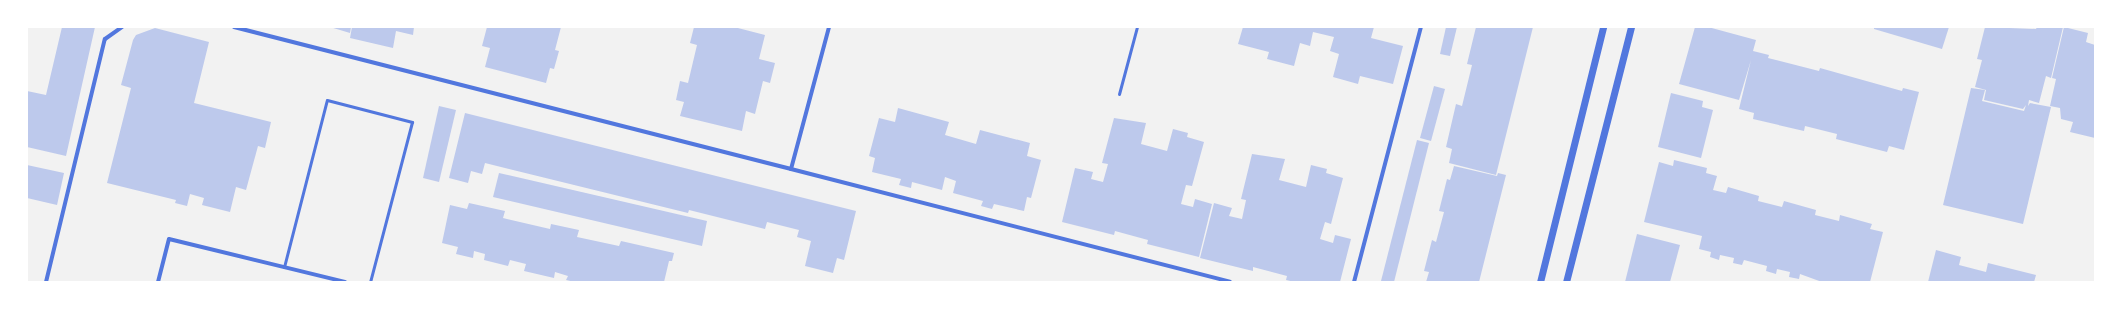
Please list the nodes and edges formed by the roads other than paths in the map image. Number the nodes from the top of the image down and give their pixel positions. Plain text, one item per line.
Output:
1 (122, 27) edge
2 (234, 27) edge
3 (829, 27) edge
4 (1137, 27) edge
5 (1421, 27) edge
6 (1603, 27) edge
7 (1631, 27) edge
8 (1119, 94) dead end
9 (790, 169) junction
10 (284, 267) junction
11 (46, 282) edge
12 (158, 282) edge
13 (345, 282) edge
14 (370, 282) edge
15 (1230, 282) edge
16 (1354, 282) edge
17 (1540, 282) edge
18 (1566, 282) edge

1 - 11 street
2 - 9 street
3 - 9 street
4 - 8 lane
5 - 16 street
6 - 17 street
7 - 18 street
9 - 15 street
10 - 12 street
10 - 13 street
10 - 14 lane

